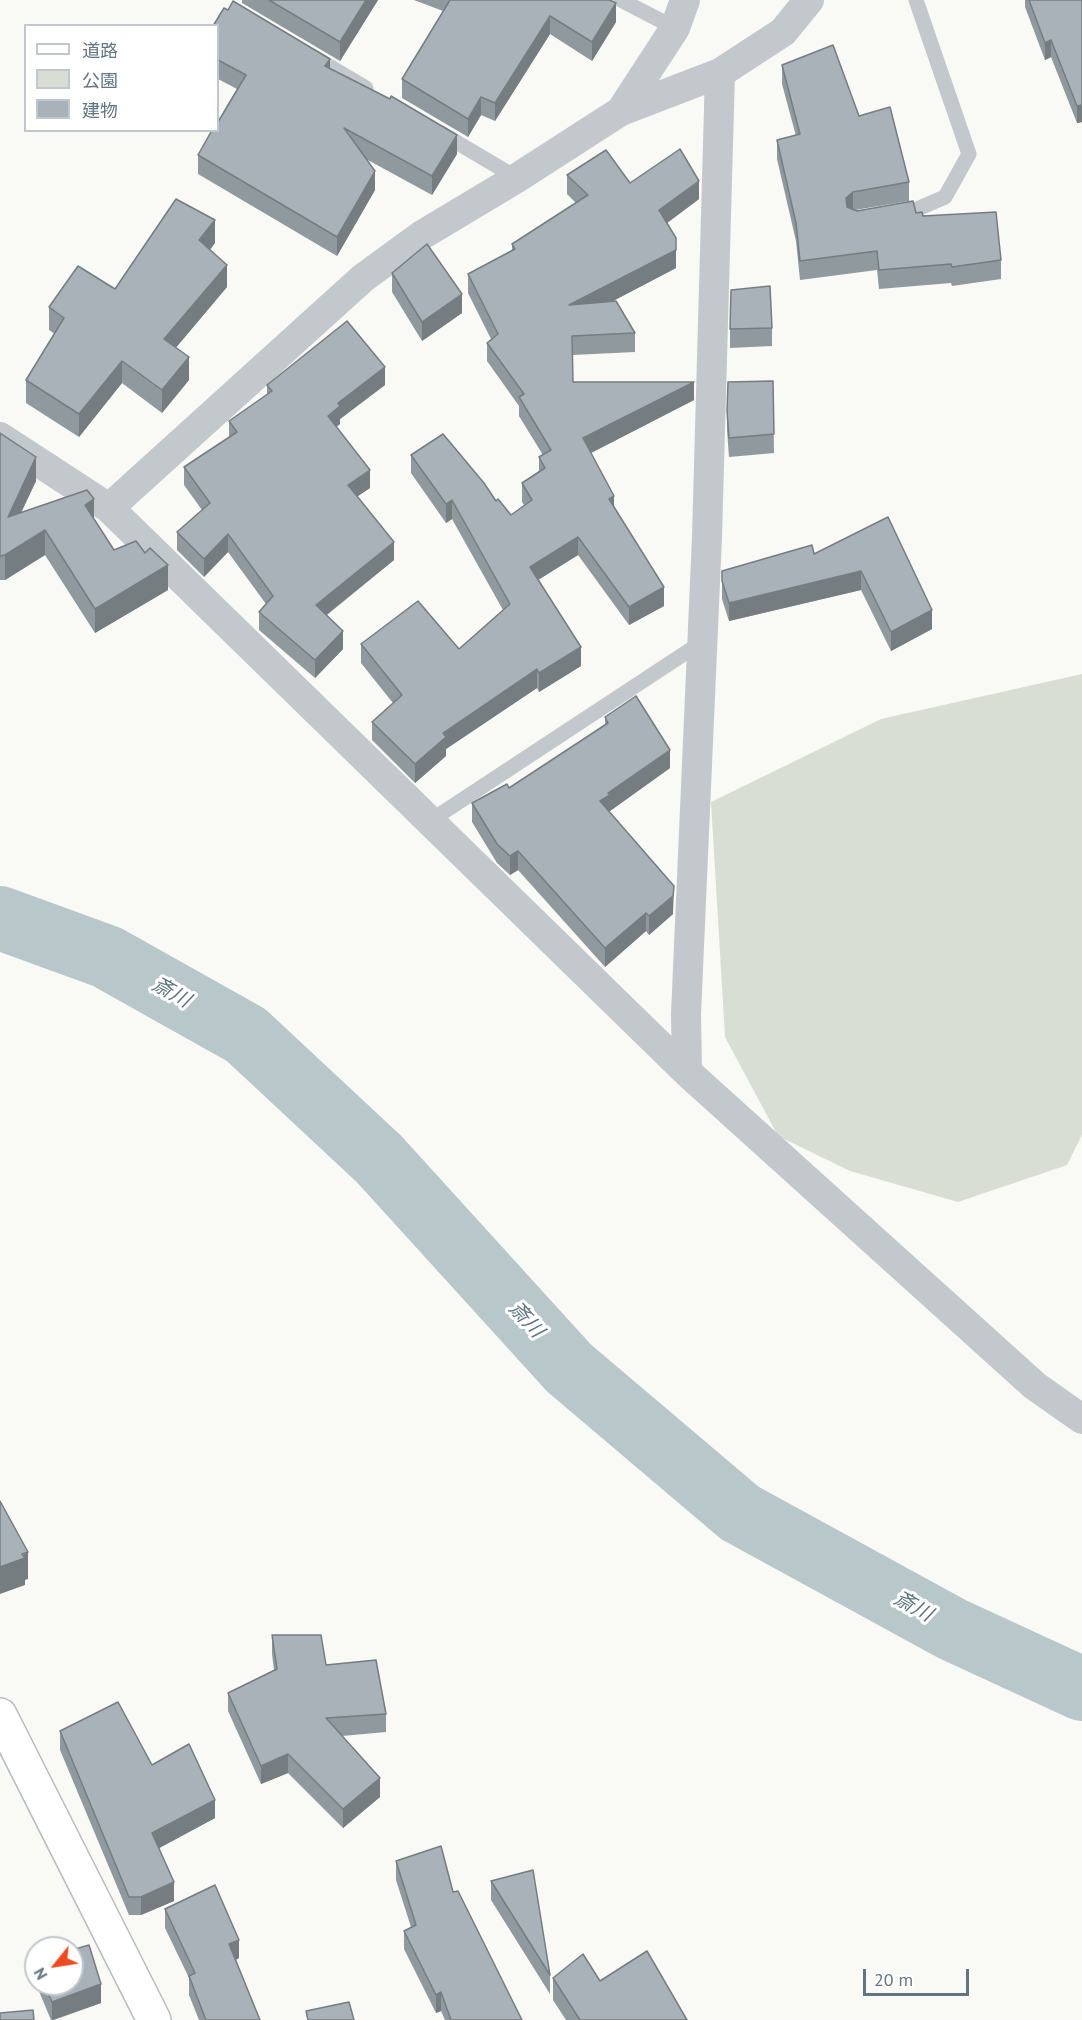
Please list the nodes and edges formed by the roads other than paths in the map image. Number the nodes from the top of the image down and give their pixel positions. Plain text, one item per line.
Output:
1 (621, 0) edge
2 (685, 0) edge
3 (809, 0) edge
4 (916, 0) edge
5 (675, 28) junction
6 (304, 51) edge
7 (720, 73) junction
8 (375, 93) edge
9 (621, 111) junction
10 (426, 124) edge
11 (517, 178) junction
12 (885, 215) edge
13 (0, 437) edge
14 (109, 508) junction
15 (702, 642) junction
16 (430, 821) junction
17 (687, 1072) junction
18 (1082, 1419) edge
19 (0, 1715) edge
20 (154, 2020) edge

1 - 5 lane
2 - 5 street
3 - 7 street
4 - 12 lane
5 - 9 street
6 - 8 lane
7 - 9 street
7 - 15 street
9 - 11 street
10 - 11 lane
11 - 14 street
13 - 14 street
14 - 16 street
15 - 16 lane
15 - 17 street
16 - 17 street
17 - 18 street
19 - 20 street

